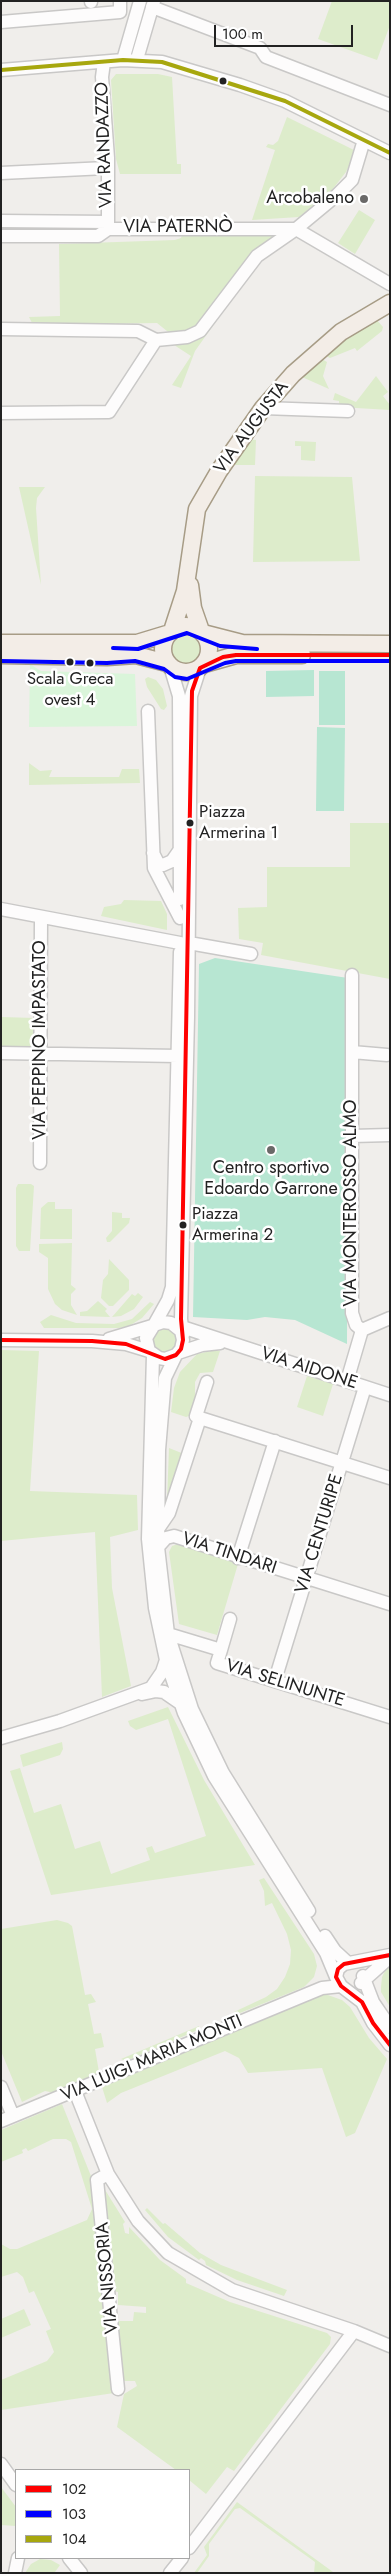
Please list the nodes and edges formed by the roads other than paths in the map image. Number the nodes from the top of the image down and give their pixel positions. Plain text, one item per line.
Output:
1 (140, 1) edge
2 (153, 4) edge
3 (120, 7) edge
4 (1, 22) edge
5 (136, 59) junction
6 (123, 60) junction
7 (104, 62) junction
8 (1, 70) edge
9 (390, 105) edge
10 (364, 140) junction
11 (390, 153) edge
12 (106, 168) junction
13 (1, 173) edge
14 (1, 221) edge
15 (108, 225) junction
16 (296, 229) junction
17 (1, 236) edge
18 (390, 284) edge
19 (390, 303) edge
20 (1, 329) edge
21 (156, 340) junction
22 (263, 408) junction
23 (348, 411) dead end
24 (1, 413) edge
25 (189, 568) junction
26 (171, 632) junction
27 (202, 632) junction
28 (1, 643) edge
29 (390, 644) edge
30 (1, 655) edge
31 (390, 655) edge
32 (107, 657) junction
33 (169, 665) junction
34 (202, 666) junction
35 (176, 688) junction
36 (148, 711) dead end
37 (180, 848) junction
38 (153, 852) junction
39 (1, 909) edge
40 (41, 917) junction
41 (180, 918) junction
42 (184, 943) junction
43 (251, 954) dead end
44 (352, 975) dead end
45 (352, 1052) junction
46 (1, 1053) edge
47 (42, 1054) junction
48 (387, 1055) dead end
49 (178, 1056) junction
50 (390, 1135) edge
51 (352, 1136) junction
52 (40, 1163) dead end
53 (390, 1318) edge
54 (153, 1325) junction
55 (180, 1329) junction
56 (362, 1330) junction
57 (1, 1340) edge
58 (92, 1342) junction
59 (228, 1344) junction
60 (151, 1353) junction
61 (177, 1354) junction
62 (346, 1381) junction
63 (207, 1382) dead end
64 (365, 1387) junction
65 (390, 1395) edge
66 (200, 1418) junction
67 (275, 1441) junction
68 (342, 1462) junction
69 (390, 1478) edge
70 (158, 1529) junction
71 (158, 1547) junction
72 (238, 1558) junction
73 (306, 1578) junction
74 (390, 1604) edge
75 (230, 1619) dead end
76 (168, 1634) junction
77 (221, 1650) junction
78 (166, 1660) junction
79 (274, 1680) junction
80 (133, 1696) junction
81 (180, 1703) junction
82 (390, 1717) edge
83 (1, 1738) edge
84 (390, 1957) edge
85 (343, 1974) junction
86 (362, 1979) junction
87 (390, 2027) edge
88 (390, 2045) edge
89 (1, 2086) edge
90 (75, 2090) junction
91 (7, 2119) edge
92 (108, 2174) junction
93 (354, 2331) junction
94 (390, 2346) edge
95 (118, 2389) dead end
96 (1, 2464) edge
97 (15, 2484) edge
98 (190, 2547) edge
99 (70, 2559) edge
100 (181, 2559) edge
101 (81, 2573) edge
102 (170, 2573) edge

1 - 6 street
2 - 5 street
2 - 9 street
3 - 4 street
5 - 6 street
5 - 10 street
6 - 7 street
7 - 8 street
7 - 12 street, VIA RANDAZZO
10 - 11 street
10 - 16 street
12 - 13 street
12 - 15 street, VIA RANDAZZO
14 - 15 street, VIA PATERNÒ
15 - 16 street, VIA PATERNÒ
15 - 17 street, VIA PATERNÒ
16 - 18 street
16 - 21 street
19 - 22 main road, VIA AUGUSTA
20 - 21 street
21 - 24 street
22 - 23 street
22 - 25 main road, VIA AUGUSTA
25 - 26 main road
25 - 27 main road
26 - 27 main road
26 - 28 main road
26 - 33 main road
27 - 29 main road
27 - 34 main road
30 - 32 main road
31 - 34 main road
32 - 33 main road
32 - 35 street
33 - 34 main road
33 - 35 street
34 - 42 street
35 - 37 street
36 - 38 street
37 - 38 street
37 - 41 street
38 - 41 street
39 - 40 street
40 - 42 street
40 - 47 street, VIA PEPPINO IMPASTATO
41 - 42 street
42 - 43 street
42 - 49 street
42 - 55 street
44 - 45 street, VIA MONTEROSSO ALMO
45 - 48 street
45 - 51 street, VIA MONTEROSSO ALMO
46 - 47 street
47 - 49 street
47 - 52 street, VIA PEPPINO IMPASTATO
49 - 54 street
50 - 51 street
51 - 56 street, VIA MONTEROSSO ALMO
53 - 56 street
54 - 55 street
54 - 58 street
54 - 60 street
55 - 59 street, VIA AIDONE
55 - 61 street
56 - 62 street
57 - 58 street
58 - 60 street
59 - 61 street
59 - 62 street, VIA AIDONE
60 - 61 street
60 - 78 street
61 - 70 street
62 - 64 street, VIA AIDONE
63 - 66 street
64 - 65 street, VIA AIDONE
64 - 68 street, VIA CENTURIPE
66 - 67 street
66 - 70 street
67 - 68 street
67 - 72 street
68 - 69 street
68 - 73 street, VIA CENTURIPE
70 - 71 street
71 - 72 street, VIA TINDARI
71 - 76 street
72 - 73 street, VIA TINDARI
73 - 74 street, VIA TINDARI
73 - 79 street, VIA CENTURIPE
75 - 77 street
76 - 77 street, VIA SELINUNTE
76 - 85 street
77 - 79 street, VIA SELINUNTE
78 - 80 street
78 - 81 street
79 - 82 street, VIA SELINUNTE
80 - 81 street
80 - 83 street
81 - 85 street
84 - 85 street
84 - 86 street
85 - 86 street
85 - 86 street
85 - 88 street
85 - 90 street, VIA LUIGI MARIA MONTI
86 - 87 street
89 - 91 street
90 - 91 street, VIA LUIGI MARIA MONTI
90 - 92 street
92 - 93 street
92 - 95 street, VIA NISSORIA
93 - 94 street
93 - 98 street
96 - 97 street
99 - 101 street
100 - 102 street

